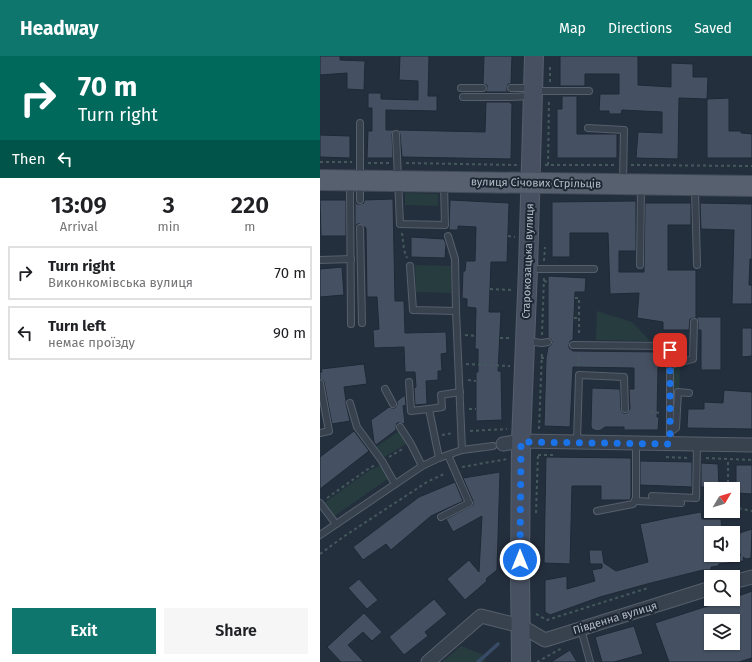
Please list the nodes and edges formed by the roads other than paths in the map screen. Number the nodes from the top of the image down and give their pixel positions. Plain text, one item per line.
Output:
1 (542, 59) edge
2 (460, 88) dead end
3 (483, 88) dead end
4 (511, 88) dead end
5 (537, 91) junction
6 (589, 91) dead end
7 (463, 96) dead end
8 (360, 123) dead end
9 (588, 128) dead end
10 (396, 134) dead end
11 (397, 172) junction
12 (629, 178) junction
13 (320, 180) edge
14 (444, 182) junction
15 (530, 183) junction
16 (695, 185) junction
17 (752, 186) edge
18 (357, 187) junction
19 (360, 228) dead end
20 (448, 236) dead end
21 (351, 259) junction
22 (320, 260) edge
23 (640, 265) dead end
24 (697, 265) dead end
25 (410, 266) road end
26 (536, 269) junction
27 (594, 269) dead end
28 (456, 311) junction
29 (694, 322) dead end
30 (362, 323) dead end
31 (351, 324) dead end
32 (576, 345) road end
33 (670, 365) junction
34 (409, 382) dead end
35 (320, 384) edge
36 (386, 389) dead end
37 (460, 392) junction
38 (689, 393) dead end
39 (350, 403) dead end
40 (393, 404) dead end
41 (429, 409) junction
42 (625, 409) dead end
43 (400, 427) dead end
44 (320, 433) edge
45 (670, 438) junction
46 (521, 442) junction
47 (577, 442) junction
48 (636, 443) junction
49 (697, 444) junction
50 (498, 445) joint
51 (752, 445) edge
52 (462, 450) junction
53 (448, 455) junction
54 (439, 458) junction
55 (422, 466) junction
56 (395, 484) junction
57 (652, 496) dead end
58 (635, 501) junction
59 (320, 503) edge
60 (681, 503) dead end
61 (597, 510) dead end
62 (441, 517) dead end
63 (336, 524) junction
64 (320, 535) edge
65 (752, 577) edge
66 (740, 580) edge
67 (704, 590) edge
68 (521, 626) junction
69 (581, 629) junction
70 (428, 662) edge
71 (522, 662) edge
72 (590, 662) edge

1 - 5 street, Старокозацька вулиця
2 - 3 lane
4 - 5 lane
5 - 6 lane
5 - 7 lane
5 - 15 street, Старокозацька вулиця
8 - 18 lane
9 - 12 lane
10 - 11 lane
11 - 14 main road, вулиця Січових Стрільців
11 - 14 lane
11 - 18 main road, вулиця Січових Стрільців
12 - 15 main road, вулиця Січових Стрільців
12 - 16 main road, вулиця Січових Стрільців
12 - 23 lane
13 - 18 main road, вулиця Січових Стрільців
14 - 15 main road, вулиця Січових Стрільців
15 - 26 street, Старокозацька вулиця
16 - 17 main road, вулиця Січових Стрільців
16 - 24 lane
18 - 21 lane
19 - 30 lane
20 - 28 lane
21 - 22 lane
21 - 31 lane
25 - 28 lane
26 - 27 lane
26 - 46 street, Старокозацька вулиця
28 - 37 lane
29 - 33 lane
32 - 33 lane
33 - 45 lane
34 - 41 lane
35 - 44 lane
36 - 40 lane
37 - 41 lane
37 - 52 lane
38 - 45 lane
39 - 56 lane
41 - 54 lane
42 - 47 lane
43 - 55 lane
45 - 48 street
45 - 49 street
46 - 47 street
46 - 50 street
46 - 68 street, Старокозацька вулиця
47 - 48 street
48 - 58 lane
49 - 51 street
49 - 57 lane
50 - 52 lane
52 - 53 lane
53 - 54 lane
53 - 62 lane
54 - 55 lane
55 - 56 lane
56 - 63 lane
58 - 60 lane
58 - 61 lane
59 - 63 lane
63 - 64 lane
65 - 66 street
67 - 69 street, Південна вулиця
68 - 69 street, Південна вулиця
68 - 70 street, Південна вулиця
68 - 71 street, Старокозацька вулиця
69 - 72 lane

